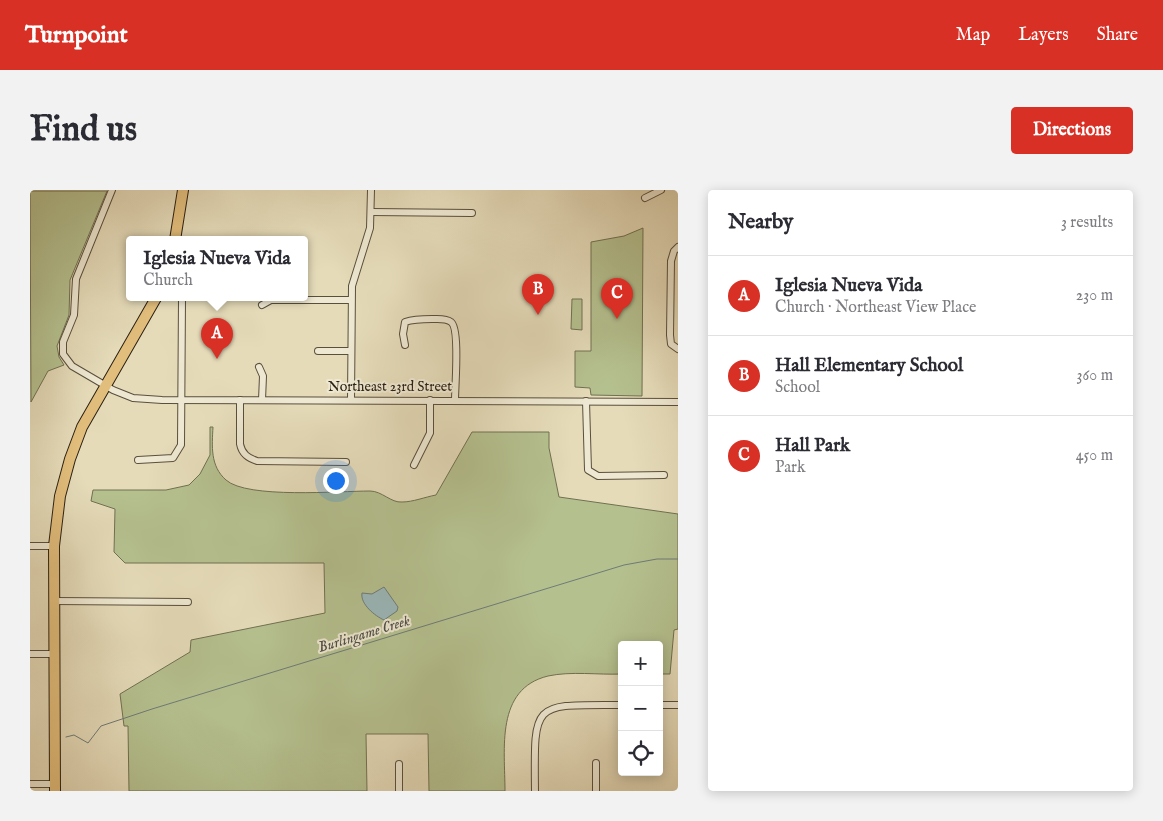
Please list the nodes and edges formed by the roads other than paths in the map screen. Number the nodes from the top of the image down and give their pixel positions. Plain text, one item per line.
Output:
1 (112, 190) edge
2 (183, 190) edge
3 (371, 190) edge
4 (662, 190) edge
5 (645, 198) dead end
6 (371, 212) junction
7 (472, 213) dead end
8 (176, 236) edge
9 (676, 249) edge
10 (308, 300) edge
11 (351, 300) junction
12 (154, 301) edge
13 (182, 301) edge
14 (270, 301) edge
15 (262, 305) dead end
16 (405, 345) dead end
17 (675, 348) edge
18 (318, 351) dead end
19 (351, 351) junction
20 (259, 367) dead end
21 (105, 386) junction
22 (181, 400) junction
23 (240, 400) junction
24 (262, 400) junction
25 (351, 400) junction
26 (430, 400) junction
27 (455, 400) junction
28 (586, 401) junction
29 (678, 402) edge
30 (138, 460) dead end
31 (346, 462) dead end
32 (414, 465) dead end
33 (664, 474) dead end
34 (30, 546) edge
35 (54, 546) junction
36 (54, 601) junction
37 (188, 602) dead end
38 (30, 654) edge
39 (54, 654) junction
40 (618, 705) edge
41 (663, 705) edge
42 (678, 705) edge
43 (596, 763) dead end
44 (399, 764) dead end
45 (30, 784) edge
46 (55, 788) edge
47 (399, 791) edge
48 (535, 791) edge
49 (596, 791) edge

1 - 21 street, Northeast 23rd Street
2 - 8 highway
3 - 6 street
4 - 5 street
6 - 7 street
6 - 11 street
9 - 17 street
10 - 11 street
11 - 19 street
12 - 21 highway
13 - 22 street
14 - 15 street
16 - 27 street
18 - 19 street
19 - 25 street
20 - 24 street
21 - 22 street, Northeast 23rd Street
21 - 35 highway
22 - 23 street, Northeast 23rd Street
22 - 30 street
23 - 24 street, Northeast 23rd Street
23 - 31 street
24 - 25 street, Northeast 23rd Street
25 - 26 street, Northeast 23rd Street
26 - 27 street, Northeast 23rd Street
26 - 32 street
27 - 28 street, Northeast 23rd Street
28 - 29 street, Northeast 23rd Street
28 - 33 street
34 - 35 street
35 - 36 highway
36 - 37 street
36 - 39 highway
38 - 39 street
39 - 46 highway
40 - 48 street
41 - 42 street
43 - 49 street
44 - 47 street
45 - 46 street

